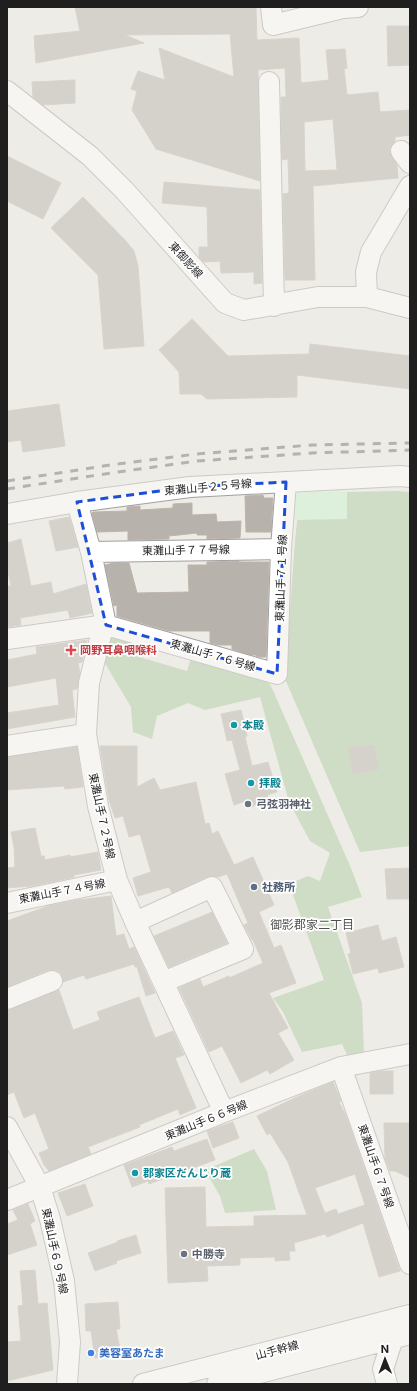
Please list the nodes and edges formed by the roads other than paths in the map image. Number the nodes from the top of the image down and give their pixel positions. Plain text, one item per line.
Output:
1 (271, 7) edge
2 (358, 7) edge
3 (269, 82) dead end
4 (7, 91) edge
5 (410, 186) edge
6 (367, 297) junction
7 (274, 306) junction
8 (410, 308) edge
9 (410, 477) edge
10 (286, 482) junction
11 (77, 502) junction
12 (7, 514) edge
13 (281, 549) junction
14 (91, 552) junction
15 (106, 625) junction
16 (7, 639) edge
17 (277, 674) joint
18 (86, 734) junction
19 (7, 746) edge
20 (117, 880) junction
21 (7, 902) edge
22 (135, 922) junction
23 (52, 981) dead end
24 (163, 982) junction
25 (7, 999) edge
26 (410, 1054) edge
27 (341, 1067) junction
28 (224, 1112) junction
29 (7, 1127) edge
30 (40, 1187) junction
31 (7, 1200) edge
32 (410, 1264) edge
33 (410, 1315) edge
34 (401, 1336) edge
35 (151, 1383) edge
36 (67, 1384) edge
37 (217, 1384) edge
38 (387, 1384) edge

1 - 2 street
3 - 7 street
4 - 7 street, 東御影線
5 - 6 street
6 - 7 street, 東御影線
6 - 8 street, 東御影線
9 - 10 street, 東灘山手２５号線
10 - 11 street, 東灘山手２５号線
10 - 13 street, 東灘山手７１号線
11 - 12 street, 東灘山手２５号線
11 - 14 street
13 - 14 street, 東灘山手７７号線
13 - 17 street, 東灘山手７１号線
14 - 15 street
15 - 16 street, 東灘山手７６号線
15 - 17 street, 東灘山手７６号線
15 - 18 street, 東灘山手７２号線
18 - 19 street
18 - 20 street, 東灘山手７２号線
20 - 21 street, 東灘山手７４号線
20 - 22 street, 東灘山手７２号線
22 - 24 street, 東灘山手７２号線
22 - 24 street
23 - 25 street
24 - 28 street, 東灘山手７２号線
26 - 27 street, 東灘山手６６号線
27 - 28 street, 東灘山手６６号線
27 - 32 street, 東灘山手６７号線
28 - 30 street, 東灘山手６６号線
29 - 30 street, 東灘山手６９号線
30 - 31 street, 東灘山手６６号線
30 - 36 street, 東灘山手６９号線
33 - 35 street, 山手幹線
34 - 37 street, 山手幹線
34 - 38 street

